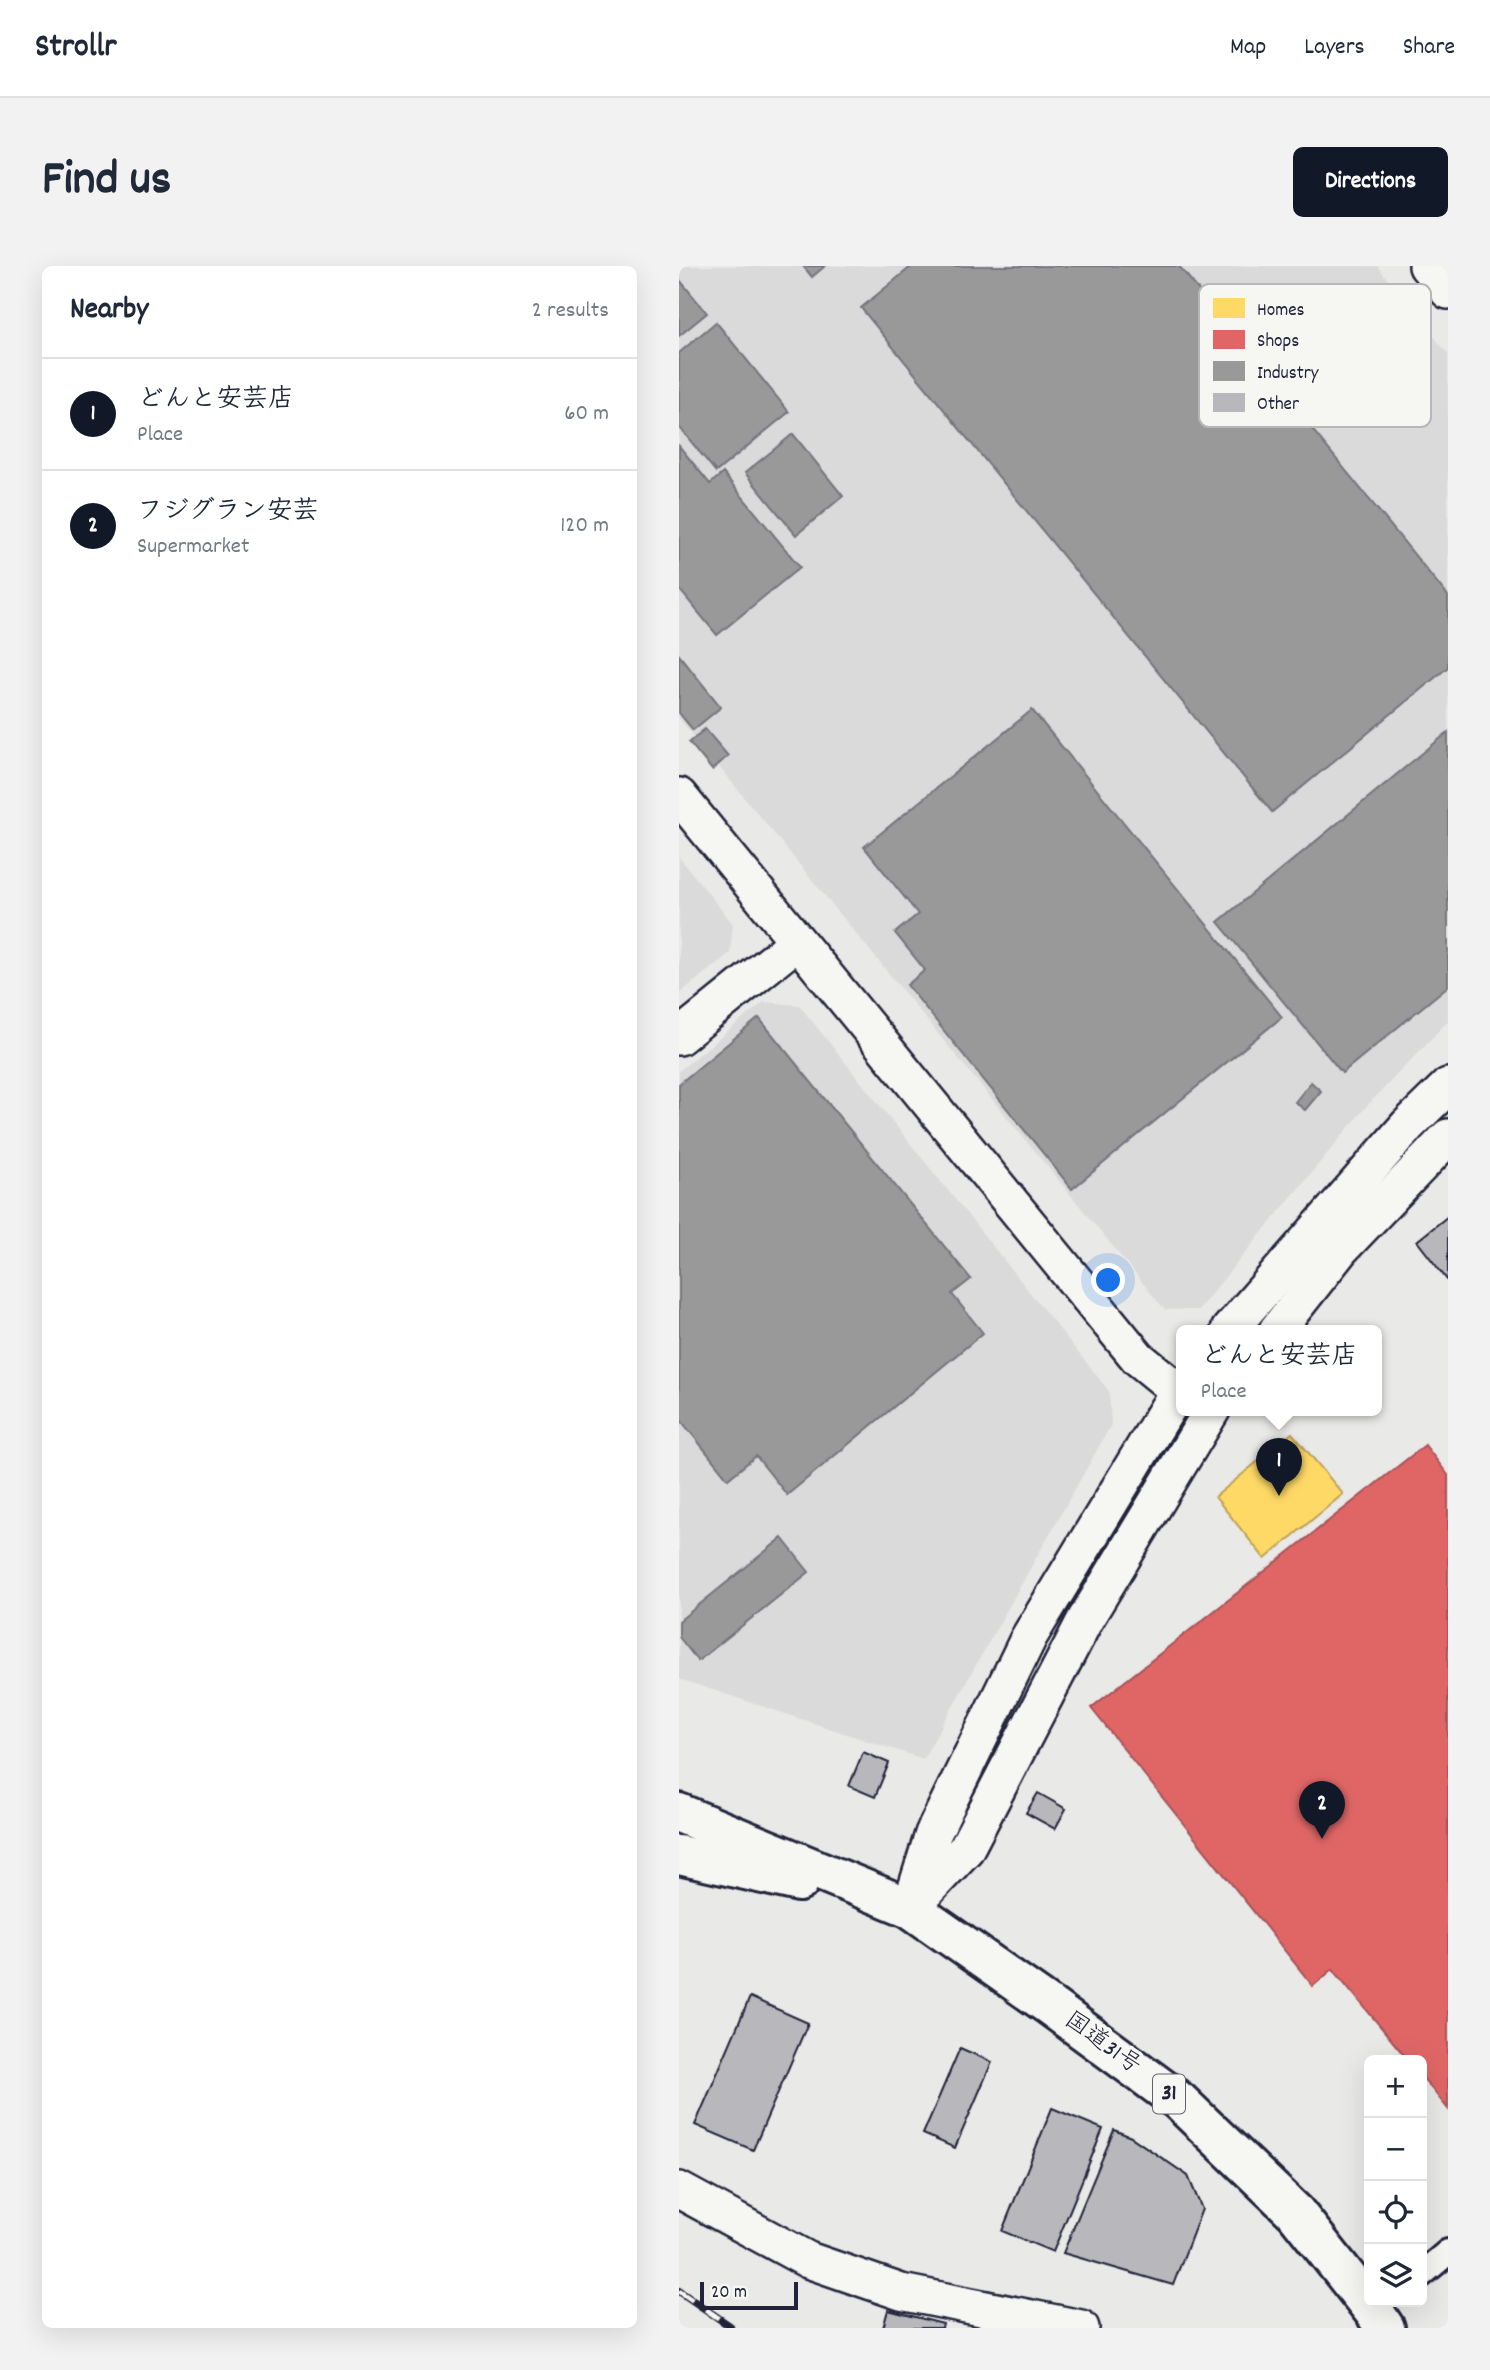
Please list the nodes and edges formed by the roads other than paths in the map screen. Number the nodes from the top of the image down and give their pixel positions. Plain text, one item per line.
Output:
1 (1427, 266) edge
2 (1448, 291) edge
3 (679, 796) edge
4 (797, 942) junction
5 (679, 1037) edge
6 (1448, 1086) edge
7 (1448, 1137) edge
8 (1233, 1325) edge
9 (1281, 1325) edge
10 (1176, 1387) edge
11 (1176, 1397) edge
12 (1206, 1416) edge
13 (679, 1813) edge
14 (679, 1855) edge
15 (910, 1908) junction
16 (679, 2190) edge
17 (1448, 2252) edge
18 (1427, 2270) edge
19 (1377, 2318) edge
20 (1081, 2328) edge

1 - 2 street
3 - 4 street
4 - 5 street
4 - 10 street
6 - 8 street
7 - 9 street
11 - 15 street
12 - 15 street
13 - 15 highway, 国道31号 / 31
14 - 15 highway, 国道31号 / 31
15 - 19 highway, 国道31号 / 31
16 - 20 street
17 - 18 street

